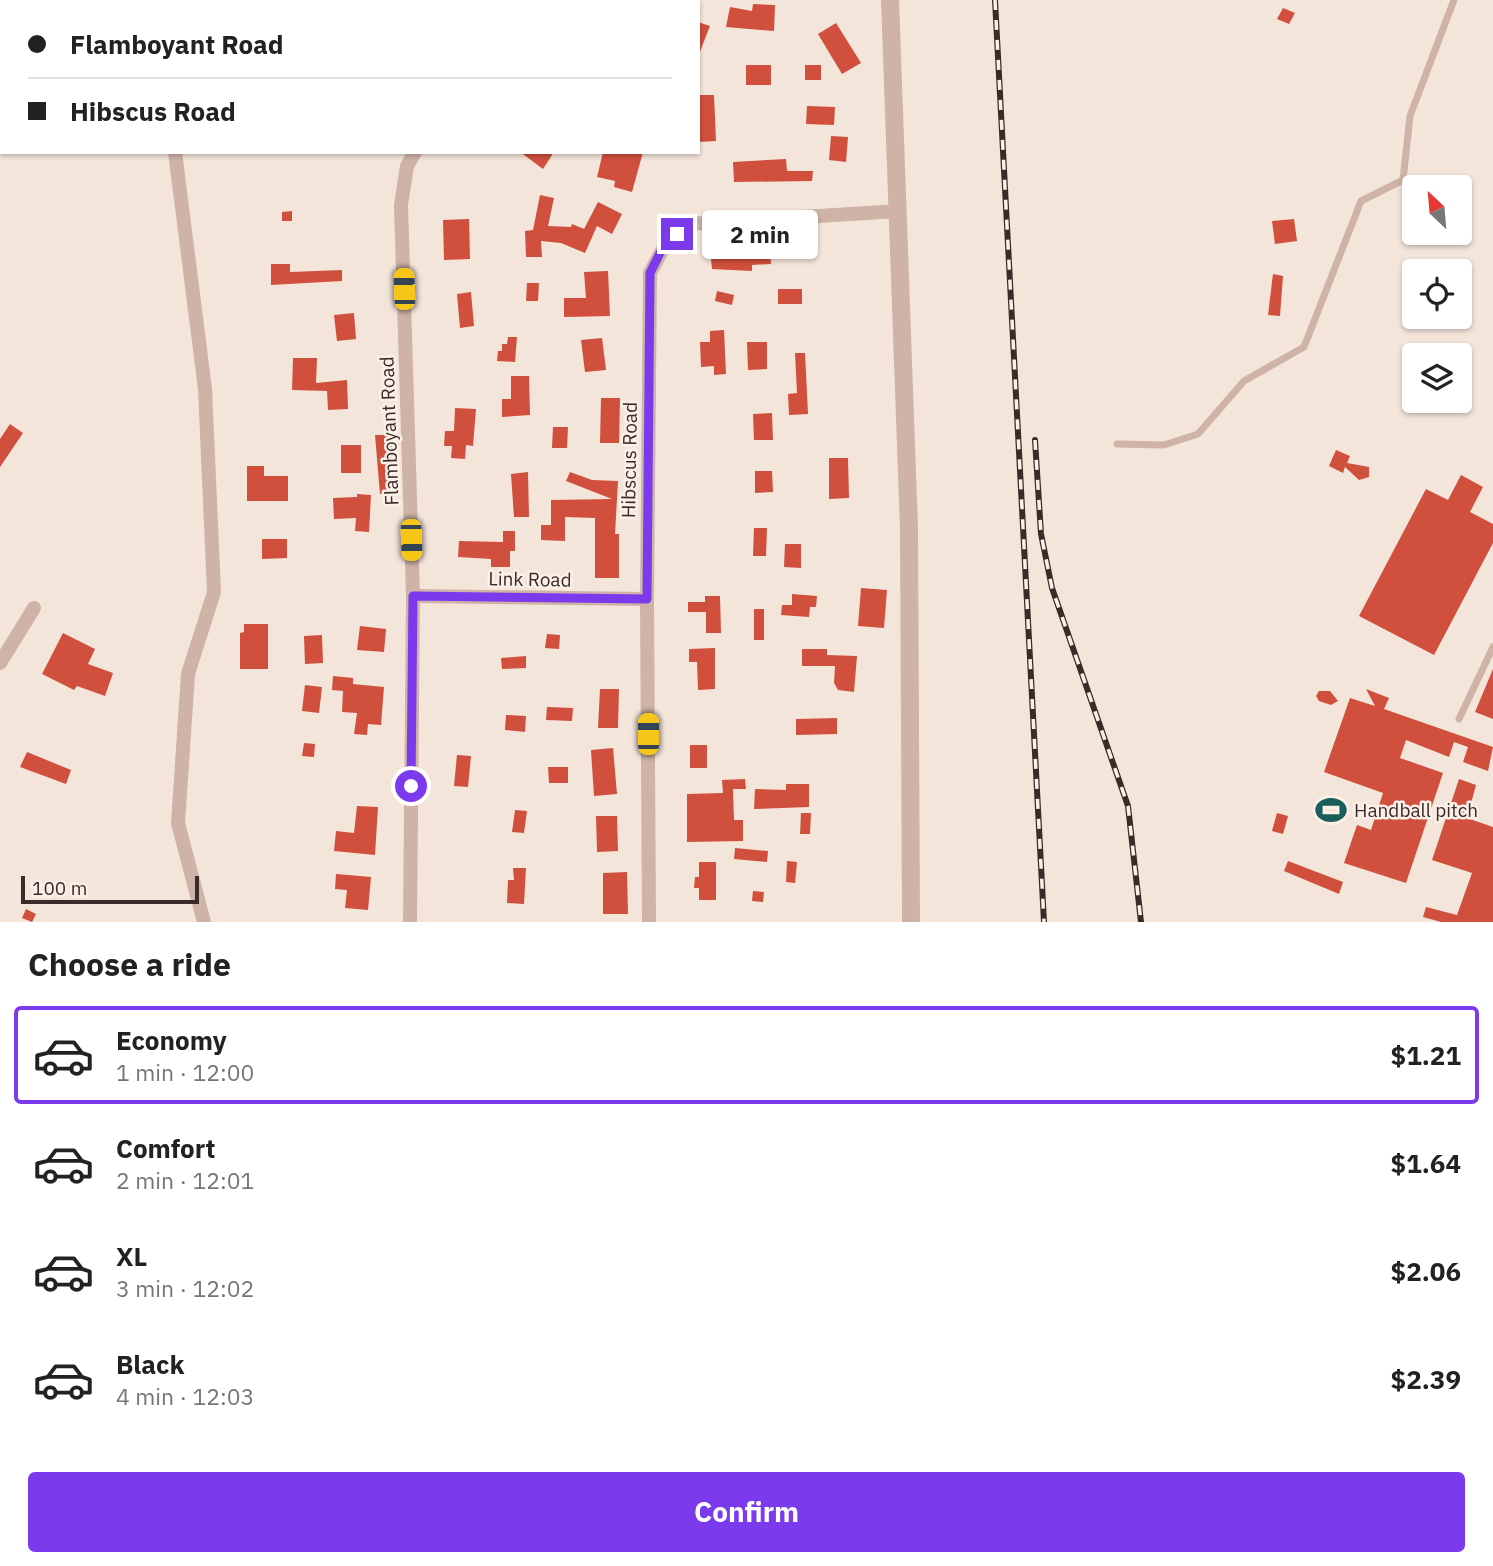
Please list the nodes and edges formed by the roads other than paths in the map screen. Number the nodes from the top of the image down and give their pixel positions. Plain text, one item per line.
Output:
1 (890, 0) edge
2 (1454, 0) edge
3 (175, 154) edge
4 (414, 154) edge
5 (900, 211) junction
6 (1117, 444) dead end
7 (413, 596) junction
8 (647, 599) junction
9 (34, 608) dead end
10 (1493, 647) edge
11 (0, 663) edge
12 (1459, 719) dead end
13 (204, 922) edge
14 (410, 922) edge
15 (649, 922) edge
16 (911, 922) edge

1 - 5 street
2 - 6 lane
3 - 13 street
4 - 7 street, Flamboyant Road
5 - 8 street, Hibscus Road
5 - 16 street
7 - 8 street, Link Road
7 - 14 street, Flamboyant Road
8 - 15 street, Hibscus Road
9 - 11 street
10 - 12 lane

